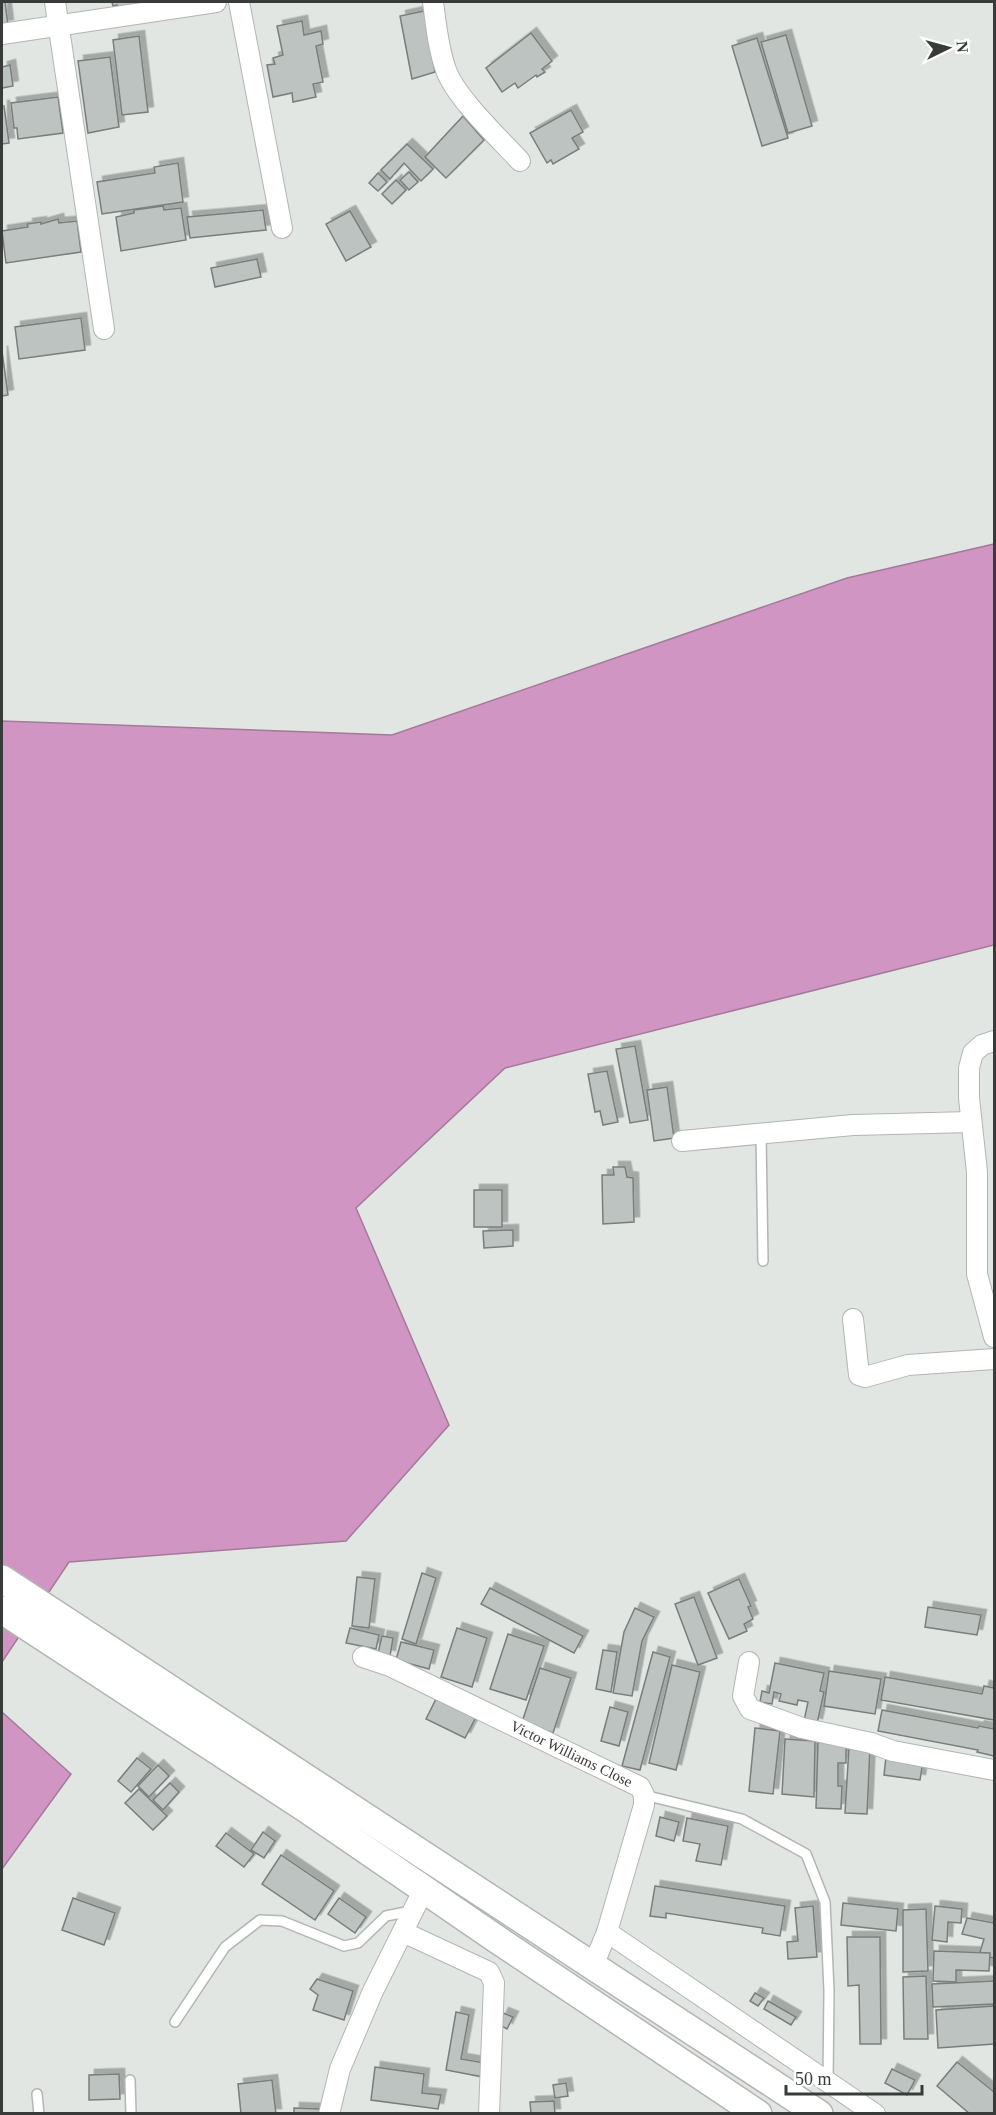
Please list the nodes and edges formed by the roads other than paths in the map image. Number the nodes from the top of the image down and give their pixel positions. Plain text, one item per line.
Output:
1 (55, 2) edge
2 (216, 2) edge
3 (239, 2) edge
4 (433, 2) edge
5 (57, 26) junction
6 (2, 34) edge
7 (520, 160) dead end
8 (282, 228) dead end
9 (104, 329) dead end
10 (994, 1041) edge
11 (971, 1122) junction
12 (761, 1134) junction
13 (682, 1142) dead end
14 (986, 1173) edge
15 (763, 1261) dead end
16 (853, 1318) dead end
17 (994, 1337) edge
18 (994, 1359) edge
19 (2, 1579) edge
20 (2, 1610) edge
21 (363, 1657) dead end
22 (749, 1662) dead end
23 (994, 1770) edge
24 (644, 1795) junction
25 (310, 1796) junction
26 (419, 1900) junction
27 (403, 1932) junction
28 (607, 1932) junction
29 (593, 1966) junction
30 (175, 2022) dead end
31 (130, 2080) dead end
32 (828, 2081) junction
33 (37, 2094) dead end
34 (39, 2114) edge
35 (131, 2114) edge
36 (329, 2114) edge
37 (489, 2114) edge
38 (758, 2114) edge
39 (819, 2114) edge
40 (875, 2114) edge

1 - 5 street
2 - 5 street
3 - 8 street
4 - 7 street
5 - 6 street
5 - 9 street
10 - 11 street
11 - 12 street
11 - 14 street
12 - 13 street
12 - 15 lane
14 - 17 street
16 - 18 street
19 - 25 main road
20 - 25 main road
21 - 24 street, Victor Williams Close
22 - 23 street
24 - 28 street, Victor Williams Close
24 - 32 lane
25 - 26 main road
25 - 29 main road
26 - 27 street
26 - 30 lane
26 - 38 main road
27 - 36 street
27 - 37 street
28 - 29 street, Victor Williams Close
28 - 32 street
29 - 39 main road
31 - 35 lane
32 - 40 street
33 - 34 lane

